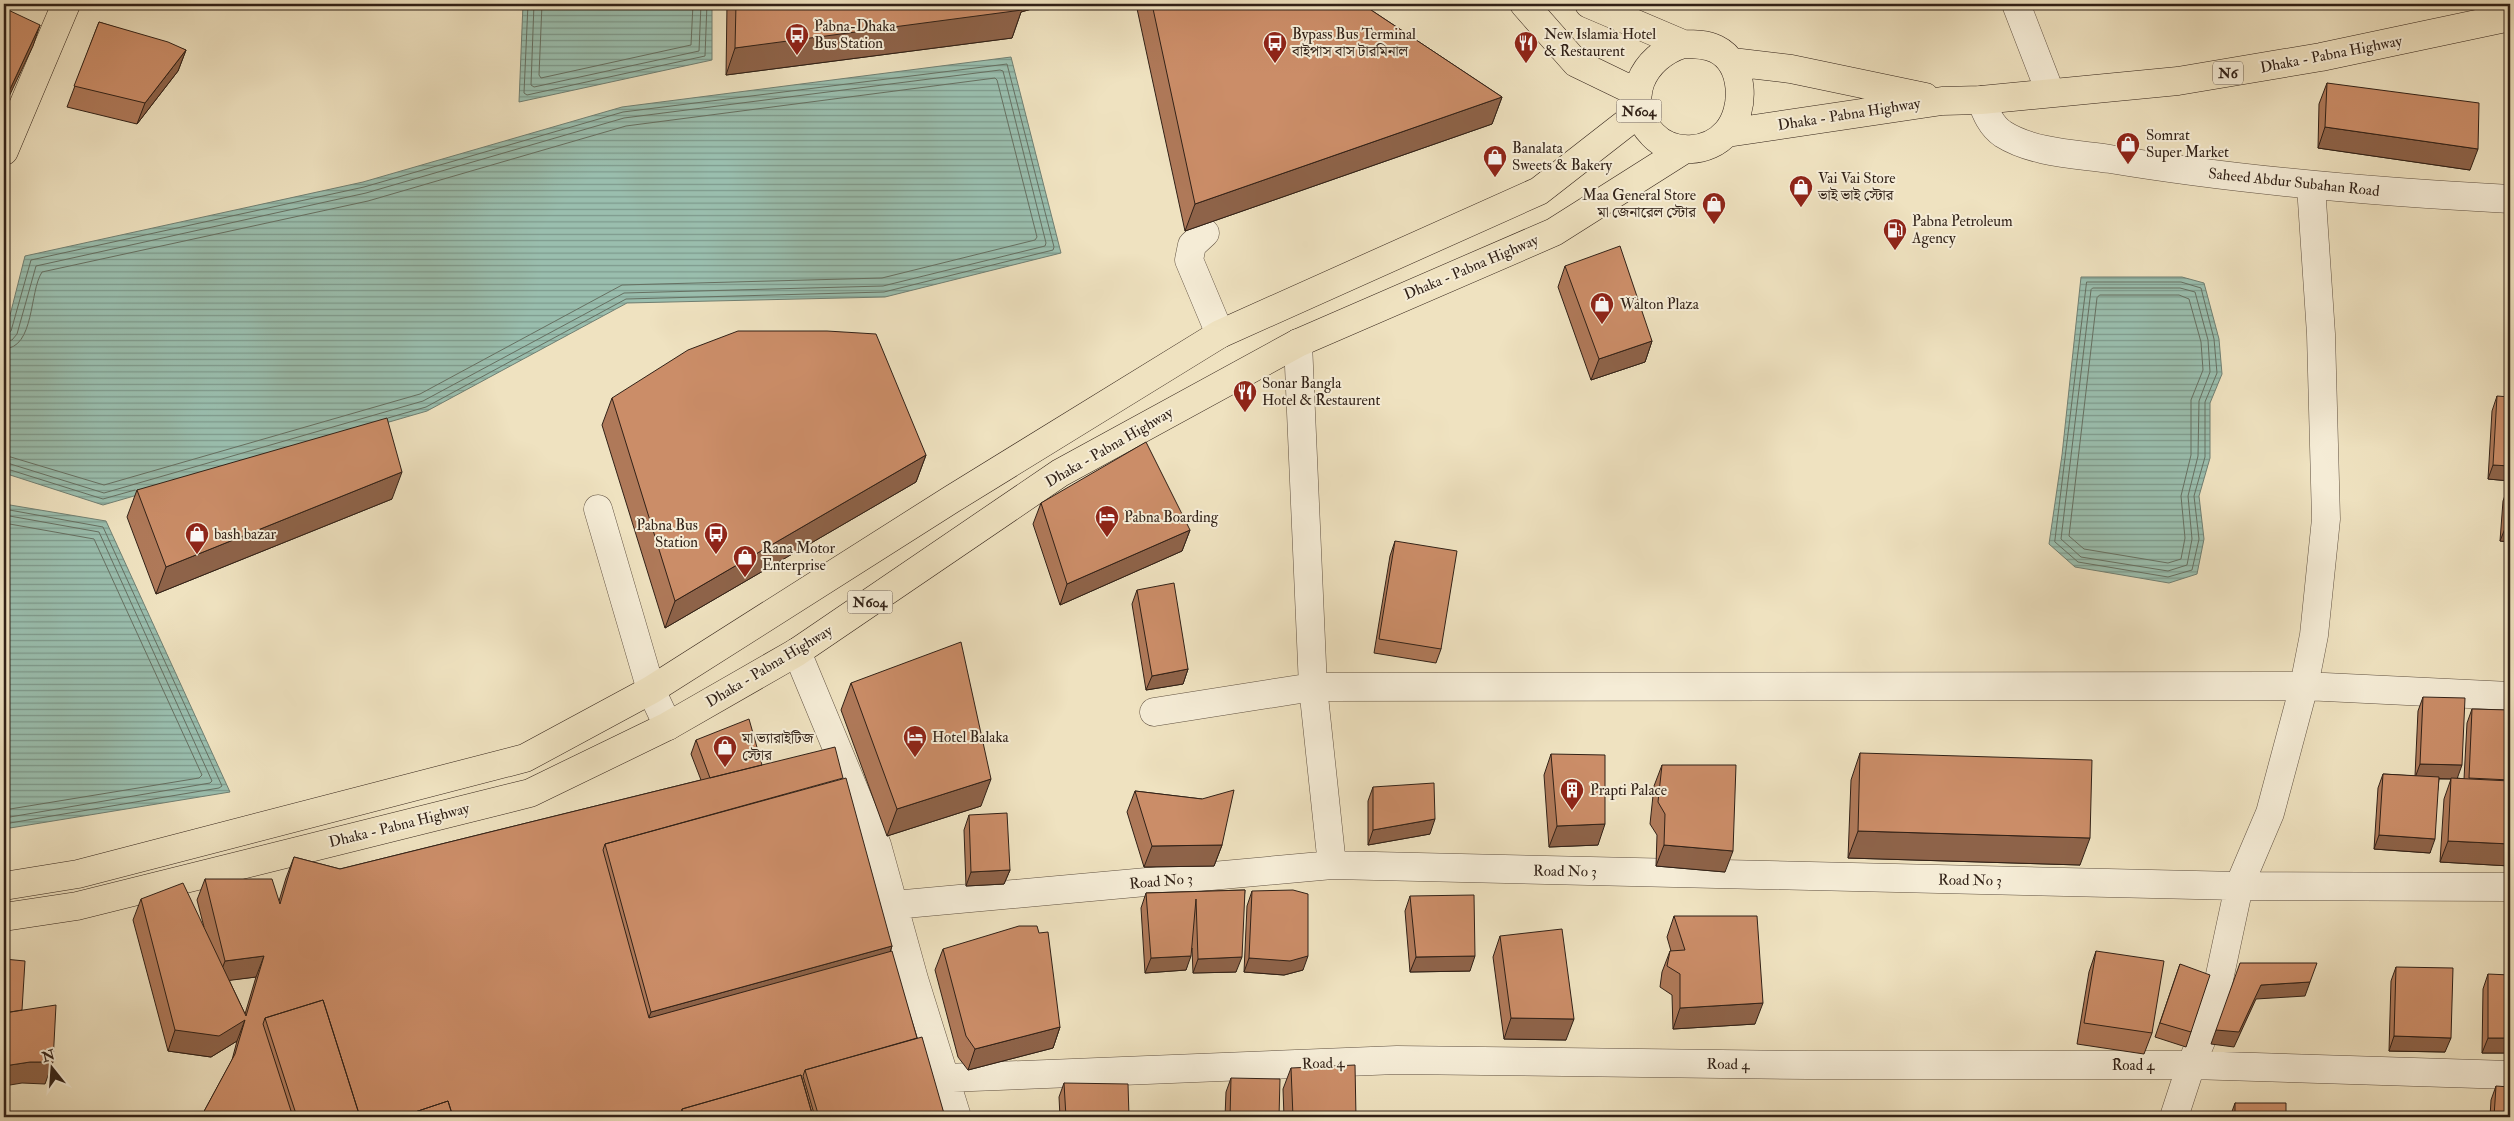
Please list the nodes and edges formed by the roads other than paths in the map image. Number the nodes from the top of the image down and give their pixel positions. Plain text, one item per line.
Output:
1 (66, 4) edge
2 (1524, 4) edge
3 (1589, 4) edge
4 (2016, 4) edge
5 (2510, 17) edge
6 (1683, 44) junction
7 (1732, 62) junction
8 (2050, 92) junction
9 (1942, 100) junction
10 (1981, 100) junction
11 (1639, 103) junction
12 (1727, 133) junction
13 (4, 151) edge
14 (1682, 151) junction
15 (2311, 186) junction
16 (1539, 191) junction
17 (2510, 199) edge
18 (1554, 232) junction
19 (1205, 233) dead end
20 (1220, 334) junction
21 (1298, 343) junction
22 (952, 499) junction
23 (598, 509) dead end
24 (971, 533) junction
25 (797, 652) junction
26 (2304, 686) junction
27 (1313, 687) junction
28 (651, 690) junction
29 (2510, 696) edge
30 (1154, 712) dead end
31 (668, 726) junction
32 (525, 758) junction
33 (530, 793) junction
34 (1332, 865) junction
35 (4, 886) edge
36 (2239, 886) junction
37 (2510, 887) edge
38 (894, 905) junction
39 (4, 917) edge
40 (2191, 1065) junction
41 (2510, 1075) edge
42 (946, 1078) junction
43 (957, 1117) edge
44 (2174, 1117) edge

1 - 13 main road
2 - 11 main road, N604
3 - 6 main road
4 - 8 street
5 - 8 main road, Dhaka - Pabna Highway / N6
6 - 7 main road
6 - 11 main road, N604
7 - 9 main road, Dhaka - Pabna Highway
7 - 12 main road, N604
8 - 10 main road, Dhaka - Pabna Highway / N6
9 - 10 main road, Dhaka - Pabna Highway / N6
9 - 12 main road, Dhaka - Pabna Highway / N6
10 - 15 street, Saheed Abdur Subahan Road
11 - 14 main road, N604
11 - 16 main road, N604
12 - 14 main road, N604
14 - 18 main road, Dhaka - Pabna Highway / N604
15 - 17 street, Saheed Abdur Subahan Road
15 - 26 street
16 - 18 main road
16 - 20 main road, N604
18 - 21 main road, Dhaka - Pabna Highway / N604
19 - 20 street
20 - 22 main road, N604
21 - 24 main road, Dhaka - Pabna Highway / N604
21 - 27 street
22 - 24 main road
22 - 28 main road, N604
23 - 28 street
24 - 25 main road, Dhaka - Pabna Highway / N604
25 - 31 main road, Dhaka - Pabna Highway / N604
25 - 38 street
26 - 27 street
26 - 29 street
26 - 36 street
27 - 30 street
27 - 34 street
28 - 31 street
28 - 32 main road, N604
31 - 33 main road, Dhaka - Pabna Highway / N604
32 - 33 main road
32 - 35 main road, N604
33 - 39 main road, Dhaka - Pabna Highway / N604
34 - 36 street, Road No 3
34 - 38 street, Road No 3
36 - 37 street, Road No 3
36 - 40 street
38 - 42 street
40 - 41 street, Road 4
40 - 42 street, Road 4
40 - 44 street
42 - 43 street

